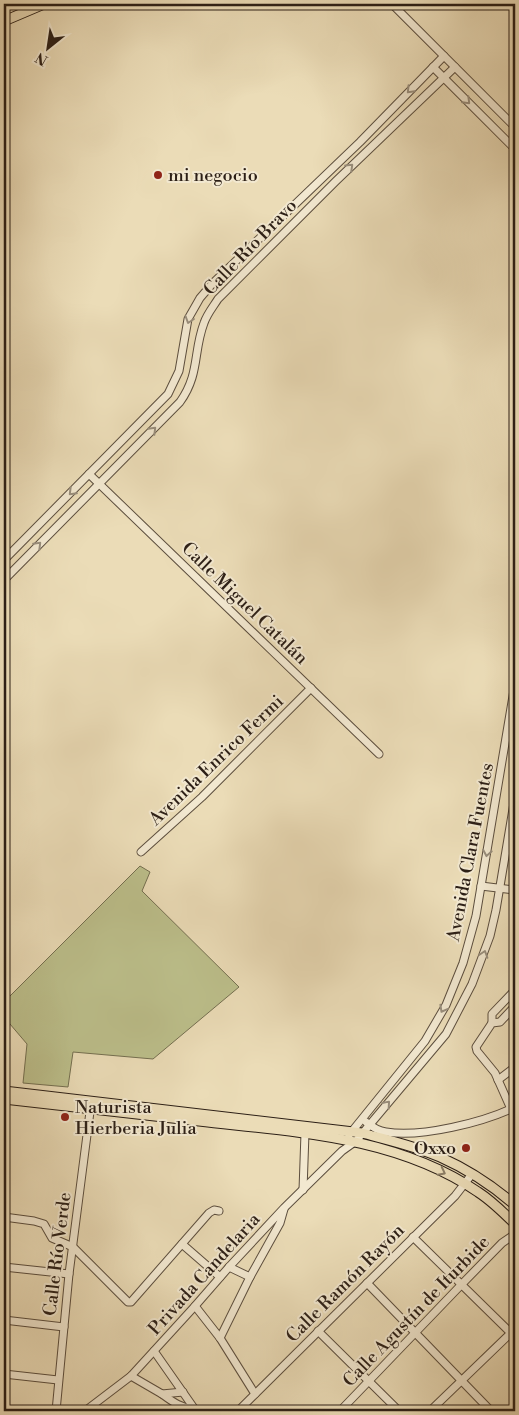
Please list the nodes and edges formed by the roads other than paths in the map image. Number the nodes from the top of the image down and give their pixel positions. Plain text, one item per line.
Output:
1 (44, 4) edge
2 (392, 4) edge
3 (4, 20) edge
4 (444, 56) junction
5 (433, 67) junction
6 (455, 67) junction
7 (444, 77) junction
8 (515, 127) edge
9 (515, 149) edge
10 (328, 173) junction
11 (336, 181) junction
12 (89, 474) junction
13 (100, 483) junction
14 (4, 560) edge
15 (4, 580) edge
16 (515, 684) edge
17 (311, 688) junction
18 (379, 754) dead end
19 (515, 797) edge
20 (141, 852) dead end
21 (481, 886) junction
22 (500, 887) junction
23 (515, 890) edge
24 (515, 990) edge
25 (515, 1006) edge
26 (492, 1023) junction
27 (515, 1067) edge
28 (498, 1080) junction
29 (4, 1091) edge
30 (4, 1099) edge
31 (91, 1105) junction
32 (513, 1108) edge
33 (361, 1119) junction
34 (369, 1125) junction
35 (362, 1133) junction
36 (305, 1134) junction
37 (349, 1136) junction
38 (356, 1141) junction
39 (342, 1151) junction
40 (472, 1174) junction
41 (465, 1184) junction
42 (303, 1190) junction
43 (515, 1205) edge
44 (284, 1208) junction
45 (219, 1211) dead end
46 (4, 1217) edge
47 (515, 1224) edge
48 (515, 1234) edge
49 (413, 1237) junction
50 (182, 1244) junction
51 (73, 1247) junction
52 (4, 1267) edge
53 (229, 1267) junction
54 (69, 1274) junction
55 (220, 1277) junction
56 (250, 1277) junction
57 (367, 1283) junction
58 (462, 1284) junction
59 (196, 1306) junction
60 (4, 1320) edge
61 (64, 1327) junction
62 (318, 1331) junction
63 (514, 1333) edge
64 (415, 1334) junction
65 (220, 1338) junction
66 (154, 1351) junction
67 (4, 1374) edge
68 (131, 1376) junction
69 (58, 1380) junction
70 (369, 1381) junction
71 (462, 1381) junction
72 (182, 1392) junction
73 (162, 1394) junction
74 (255, 1394) junction
75 (195, 1410) edge
76 (56, 1411) edge
77 (85, 1411) edge
78 (238, 1411) edge
79 (340, 1411) edge
80 (399, 1411) edge
81 (430, 1411) edge
82 (491, 1411) edge

1 - 3 main road
2 - 4 street
4 - 5 street, Calle Río Bravo
4 - 6 street
5 - 7 street
5 -> 10 street, Calle Río Bravo
6 - 7 street, Calle Río Bravo
6 - 8 street
7 -> 9 street
11 -> 7 street, Calle Río Bravo
10 - 11 street
10 -> 12 street, Calle Río Bravo
13 -> 11 street, Calle Río Bravo
12 - 13 street, Calle Miguel Catalán
12 -> 14 street, Calle Río Bravo
15 -> 13 street, Calle Río Bravo
13 - 17 street, Calle Miguel Catalán
16 -> 21 street, Avenida Clara Fuentes
17 - 18 street, Calle Miguel Catalán
17 - 20 street, Avenida Enrico Fermi
19 - 22 street, Avenida Clara Fuentes
21 - 22 street
21 -> 33 street, Avenida Clara Fuentes
22 - 23 street
34 -> 22 street, Avenida Clara Fuentes
24 - 26 street
25 - 26 street
26 - 28 street
27 - 28 street
28 - 32 street
29 - 31 main road
30 - 31 main road
31 - 36 main road
31 - 37 main road
31 - 51 street, Calle Río Verde
32 - 34 street
33 - 34 street
33 - 37 street, Avenida Clara Fuentes
34 - 35 street, Avenida Clara Fuentes
35 - 37 main road
35 - 38 street, Avenida Clara Fuentes
35 - 40 main road
36 - 37 main road
36 - 42 street
37 - 38 main road
37 - 39 street, Privada Candelaria
38 - 39 street, Privada Candelaria
38 -> 41 main road
39 - 42 street, Privada Candelaria
40 - 41 street, Calle Ramón Rayón
40 - 43 main road
41 - 47 main road
41 - 49 street, Calle Ramón Rayón
42 - 44 street, Privada Candelaria
44 - 53 street, Privada Candelaria
44 - 56 street
45 - 50 street, Privada Candelaria
46 - 51 street
48 - 58 street, Calle Agustín de Iturbide
49 - 57 street, Calle Ramón Rayón
49 - 58 street
50 - 51 street, Privada Candelaria
50 - 55 street
51 - 54 street, Calle Río Verde
52 - 54 street
53 - 55 street, Privada Candelaria
53 - 56 street
54 - 61 street, Calle Río Verde
55 - 59 street, Privada Candelaria
56 - 65 street
57 - 62 street, Calle Ramón Rayón
57 - 64 street
58 - 63 street
58 - 64 street, Calle Agustín de Iturbide
59 - 65 street
59 - 66 street, Privada Candelaria
60 - 61 street
61 - 69 street, Calle Río Verde
62 - 70 street
62 - 74 street, Calle Ramón Rayón
63 - 71 street
64 - 70 street, Calle Agustín de Iturbide
64 - 71 street
65 - 74 street
66 - 68 street, Privada Candelaria
66 - 72 street
67 - 69 street
68 - 73 street
68 - 77 street, Privada Candelaria
69 - 76 street, Calle Río Verde
70 - 79 street, Calle Agustín de Iturbide
70 - 80 street
71 - 81 street
71 - 82 street
72 - 73 street
72 - 75 street
73 - 75 street
74 - 78 street, Calle Ramón Rayón

